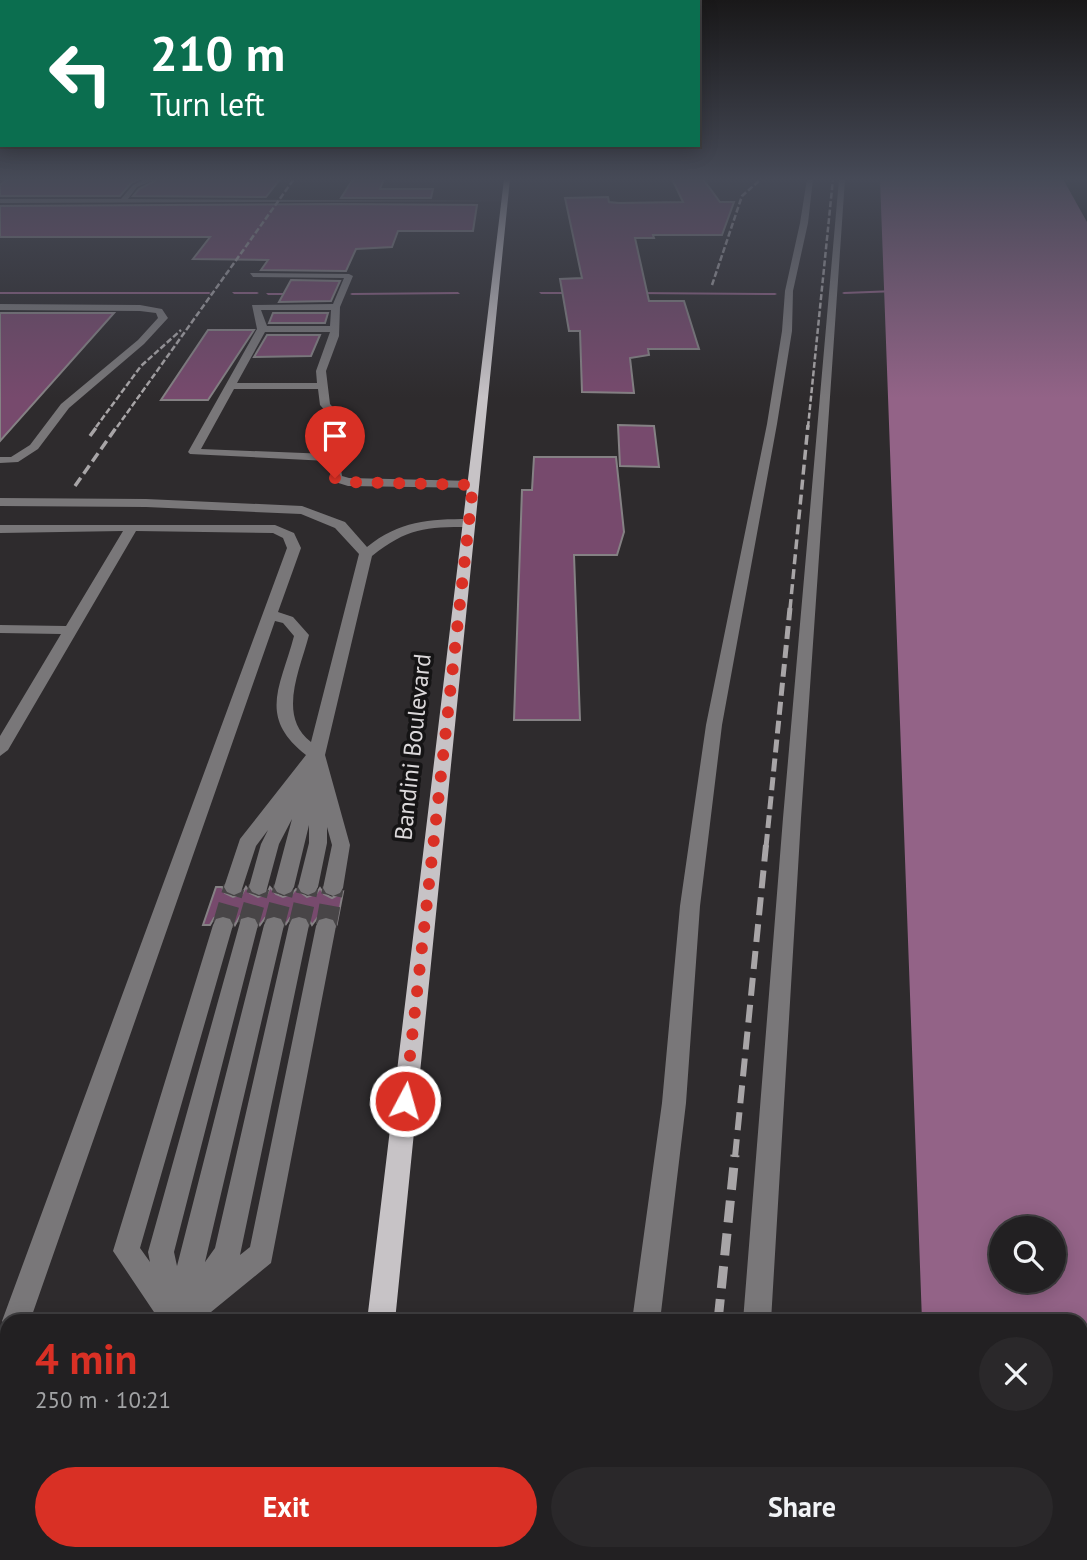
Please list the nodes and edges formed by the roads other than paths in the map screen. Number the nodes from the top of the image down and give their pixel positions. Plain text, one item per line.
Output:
1 (498, 252) edge
2 (798, 252) edge
3 (836, 252) edge
4 (253, 275) dead end
5 (274, 276) junction
6 (268, 286) dead end
7 (261, 296) dead end
8 (0, 307) edge
9 (255, 307) junction
10 (336, 307) junction
11 (262, 329) junction
12 (334, 329) junction
13 (231, 386) junction
14 (321, 386) junction
15 (332, 458) junction
16 (0, 460) edge
17 (473, 485) junction
18 (0, 502) edge
19 (469, 523) junction
20 (132, 527) junction
21 (0, 529) edge
22 (366, 554) junction
23 (270, 614) junction
24 (0, 629) edge
25 (71, 630) junction
26 (0, 750) edge
27 (316, 754) junction
28 (234, 887) tunnel mouth
29 (259, 887) tunnel mouth
30 (284, 887) tunnel mouth
31 (308, 887) tunnel mouth
32 (333, 887) tunnel mouth
33 (223, 925) tunnel mouth
34 (248, 925) tunnel mouth
35 (274, 925) tunnel mouth
36 (299, 925) tunnel mouth
37 (326, 926) tunnel mouth
38 (19, 1314) edge
39 (173, 1314) edge
40 (176, 1314) edge
41 (180, 1314) edge
42 (183, 1314) edge
43 (187, 1314) edge
44 (382, 1314) edge
45 (647, 1314) edge
46 (757, 1314) edge

1 - 17 main road, Bandini Boulevard
2 - 45 street
3 - 46 street
4 - 5 street
5 - 6 street
5 - 10 street
7 - 9 street
8 - 16 street
9 - 10 street
9 - 11 street
10 - 12 street
11 - 12 street
11 - 13 street
12 - 14 street
13 - 14 street
13 - 15 street
14 - 15 street
15 - 17 street
17 - 19 main road, Bandini Boulevard
18 - 22 street
19 - 22 street
19 - 44 main road, Bandini Boulevard
20 - 21 street
20 - 23 street
20 - 25 street
22 - 27 street
23 - 27 street
23 - 38 street
24 - 25 street
25 - 26 street
27 - 28 street
27 - 29 street
27 - 30 street
27 - 31 street
27 - 32 street
33 - 39 street
34 - 40 street
35 - 41 street
36 - 42 street
37 - 43 street

